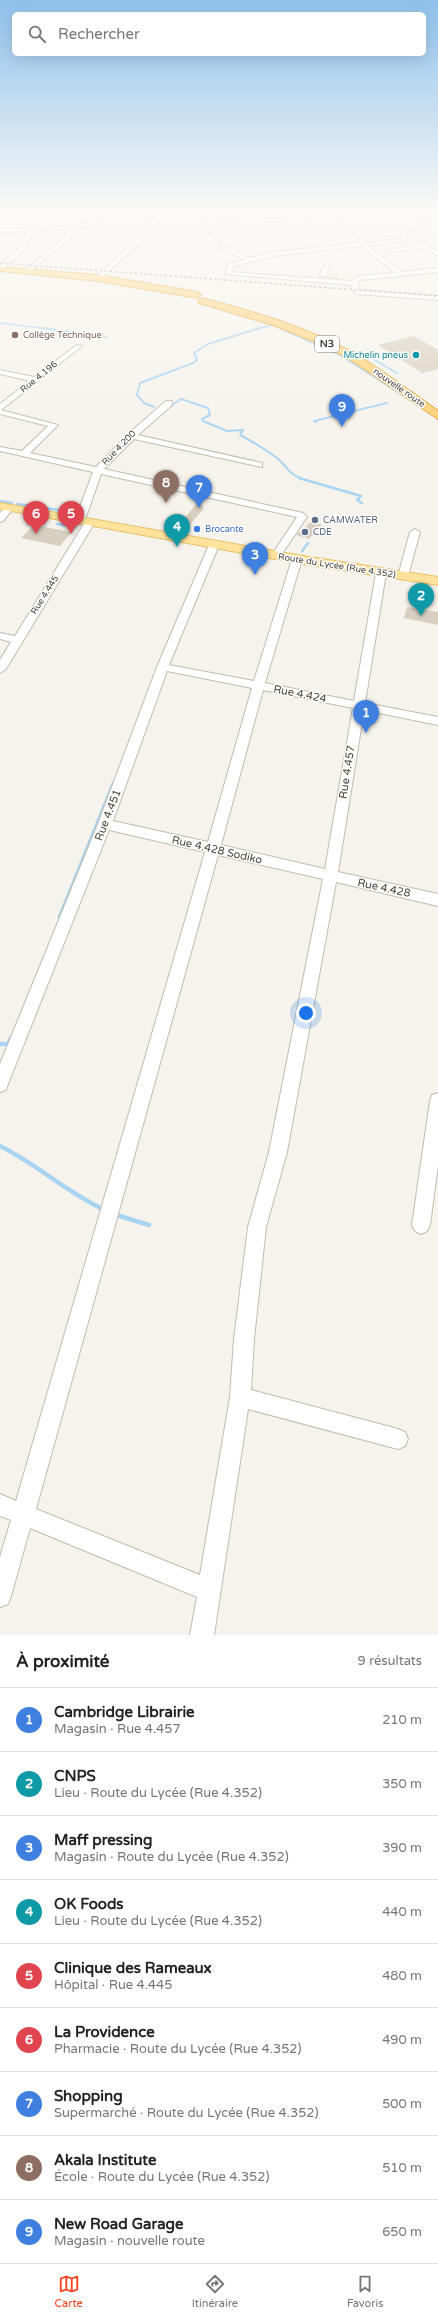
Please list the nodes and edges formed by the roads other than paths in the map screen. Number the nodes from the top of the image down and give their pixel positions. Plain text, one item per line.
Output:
1 (148, 289) edge
2 (156, 289) edge
3 (355, 289) edge
4 (200, 298) junction
5 (438, 298) edge
6 (79, 346) dead end
7 (0, 372) edge
8 (36, 380) junction
9 (169, 403) dead end
10 (0, 408) edge
11 (438, 410) edge
12 (0, 412) edge
13 (438, 416) edge
14 (131, 436) junction
15 (0, 449) edge
16 (24, 454) junction
17 (259, 465) dead end
18 (98, 470) junction
19 (4, 507) edge
20 (0, 519) edge
21 (85, 521) junction
22 (414, 532) dead end
23 (214, 545) junction
24 (276, 556) junction
25 (297, 559) junction
26 (381, 573) junction
27 (403, 576) junction
28 (438, 581) edge
29 (0, 636) edge
30 (17, 640) junction
31 (163, 667) junction
32 (0, 669) edge
33 (258, 686) junction
34 (358, 705) junction
35 (438, 721) edge
36 (105, 824) junction
37 (214, 849) junction
38 (330, 877) junction
39 (438, 900) edge
40 (0, 1084) edge
41 (438, 1102) edge
42 (421, 1225) dead end
43 (240, 1397) junction
44 (398, 1439) dead end
45 (0, 1505) edge
46 (24, 1514) junction
47 (208, 1590) junction
48 (0, 1596) edge
49 (202, 1635) edge

1 - 4 highway, nouvelle route / N3
2 - 4 highway, nouvelle route / N3
3 - 5 street
4 - 11 highway, nouvelle route / N3
4 - 13 highway, nouvelle route / N3
6 - 8 street, Rue 4.196
7 - 8 street
8 - 10 street, Rue 4.196
9 - 14 street, Rue 4.200
12 - 16 street
14 - 17 street
14 - 18 street, Rue 4.200
15 - 16 street
16 - 18 street
18 - 21 street, Rue 4.200
18 - 24 street
19 - 20 street
19 - 21 main road, Route du Lycée (Rue 4.352)
21 - 23 main road, Route du Lycée (Rue 4.352)
21 - 30 street, Rue 4.445
22 - 27 street
23 - 24 main road, Route du Lycée (Rue 4.352)
23 - 31 street, Rue 4.451
24 - 25 main road, Route du Lycée (Rue 4.352)
25 - 26 main road, Route du Lycée (Rue 4.352)
25 - 33 street
26 - 27 main road, Route du Lycée (Rue 4.352)
26 - 34 street, Rue 4.457
27 - 28 main road, Route du Lycée (Rue 4.352)
29 - 30 street
30 - 32 street, Rue 4.445
31 - 33 street, Rue 4.424
31 - 36 street, Rue 4.451
33 - 34 street, Rue 4.424
33 - 37 street
34 - 35 street, Rue 4.424
34 - 38 street, Rue 4.457
36 - 37 street, Rue 4.428 Sodiko
36 - 40 street, Rue 4.451
37 - 38 street, Rue 4.428 Sodiko
37 - 46 street
38 - 39 street, Rue 4.428
38 - 43 street, Rue 4.457
41 - 42 street
43 - 44 street
43 - 47 street, Rue 4.457
45 - 46 street
46 - 47 street
46 - 48 street
47 - 49 street, Rue 4.457

